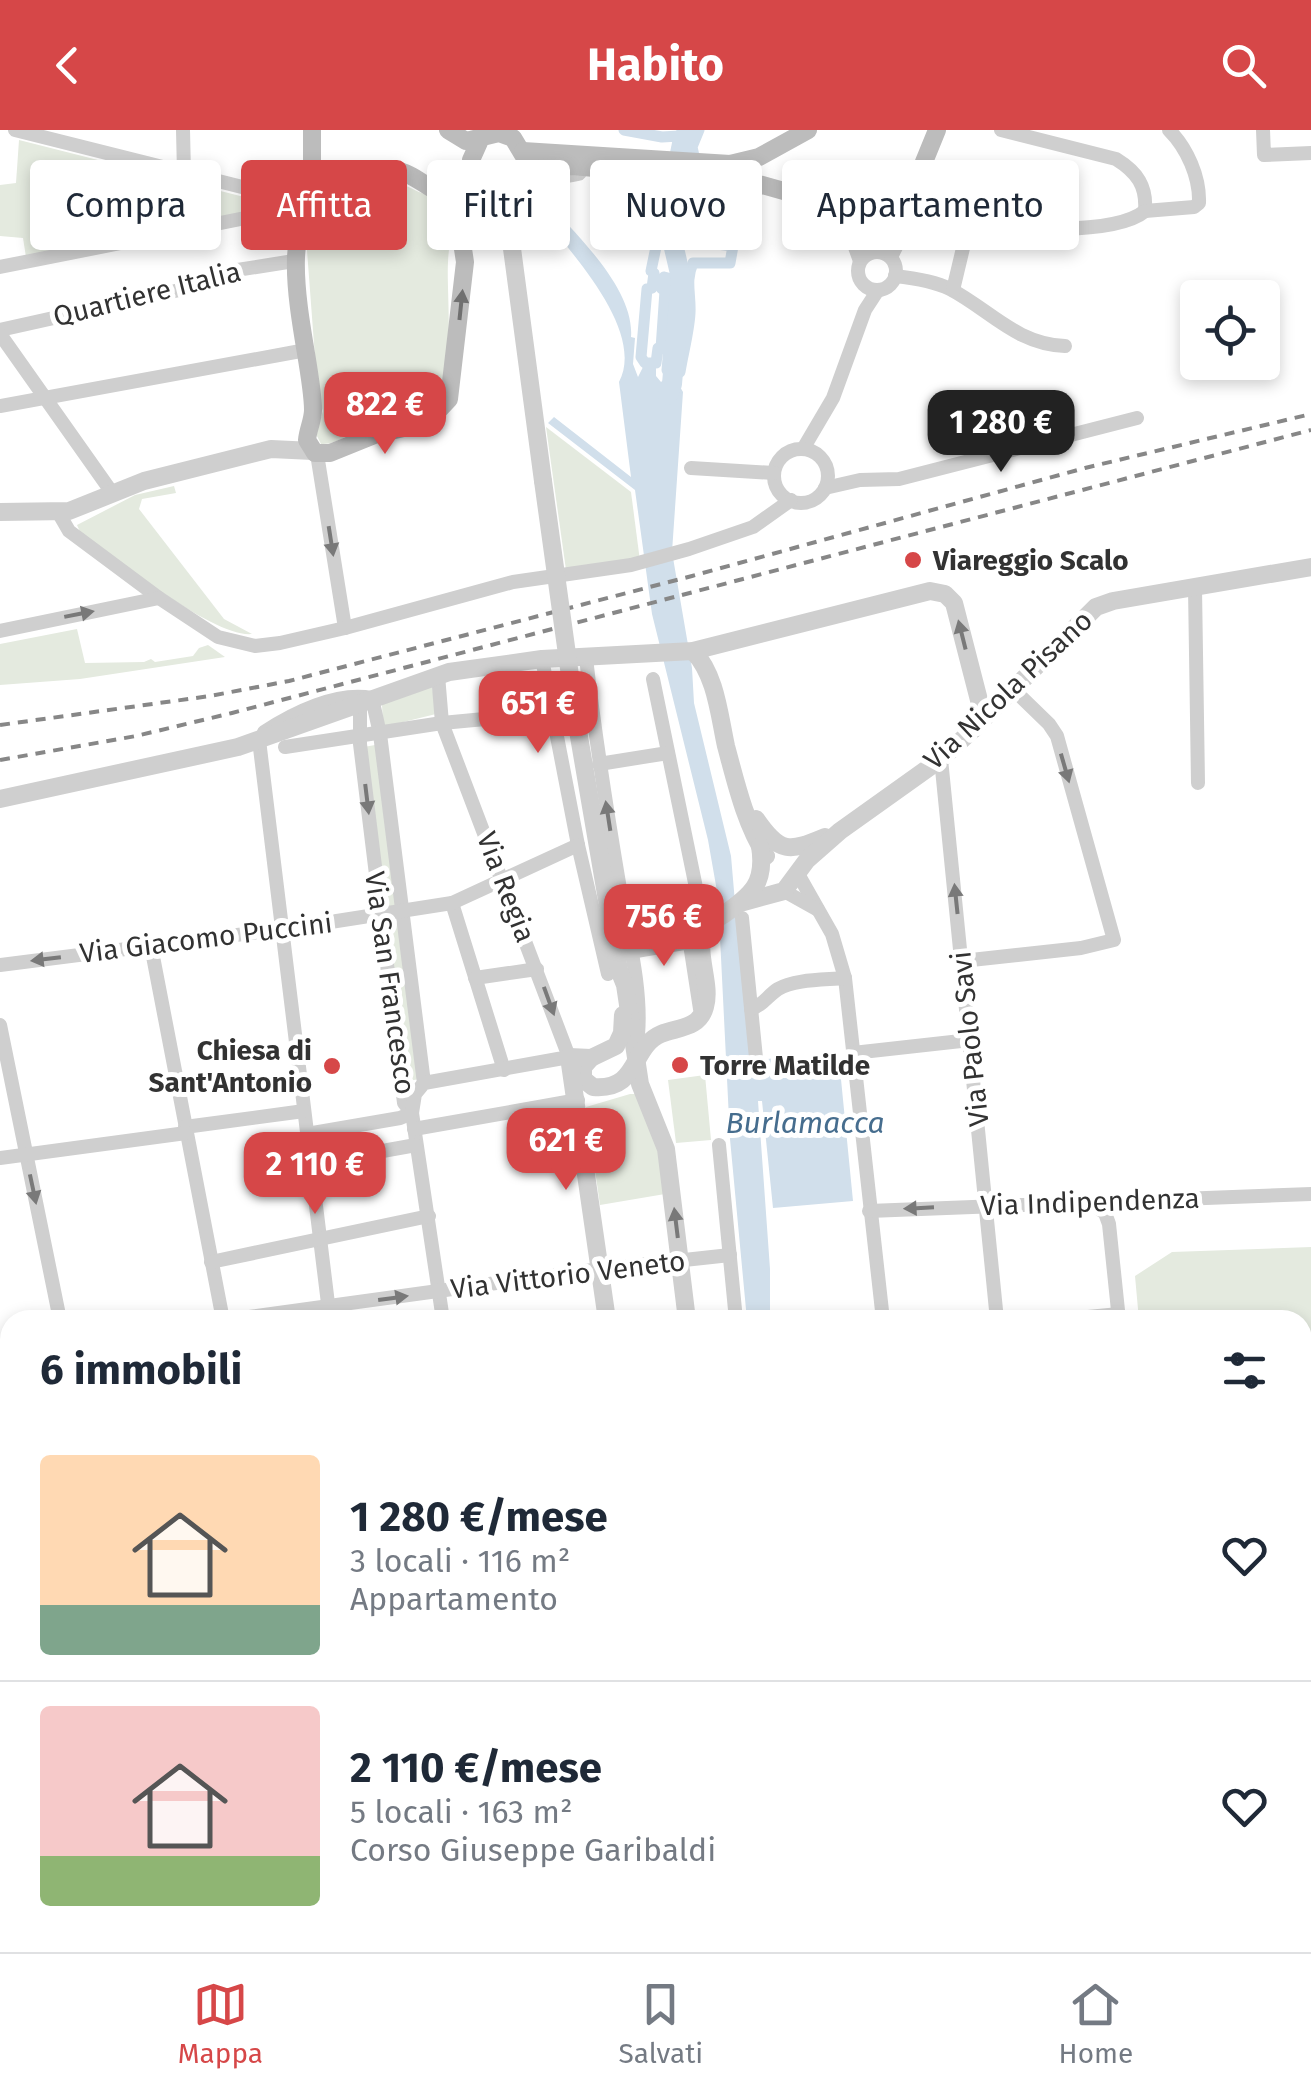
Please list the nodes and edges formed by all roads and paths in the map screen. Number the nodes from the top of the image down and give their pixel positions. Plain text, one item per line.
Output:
1 (16, 130) edge
2 (183, 130) edge
3 (312, 130) edge
4 (438, 130) edge
5 (448, 130) edge
6 (808, 130) edge
7 (937, 130) edge
8 (1001, 130) edge
9 (1168, 130) edge
10 (1263, 130) edge
11 (492, 134) edge
12 (51, 135) edge
13 (523, 150) junction
14 (1311, 153) edge
15 (138, 160) edge
16 (184, 160) edge
17 (312, 160) edge
18 (470, 160) edge
19 (472, 160) edge
20 (517, 160) edge
21 (610, 160) edge
22 (752, 160) edge
23 (925, 160) edge
24 (1145, 211) junction
25 (241, 227) edge
26 (1079, 228) edge
27 (293, 250) edge
28 (296, 250) edge
29 (464, 250) edge
30 (513, 250) edge
31 (856, 250) edge
32 (894, 250) edge
33 (963, 250) edge
34 (890, 257) junction
35 (294, 258) junction
36 (860, 262) junction
37 (0, 268) edge
38 (895, 276) junction
39 (863, 284) junction
40 (878, 290) junction
41 (953, 290) junction
42 (865, 310) junction
43 (0, 332) edge
44 (1065, 346) dead end
45 (306, 350) junction
46 (46, 398) junction
47 (0, 406) edge
48 (824, 416) junction
49 (1137, 418) dead end
50 (308, 430) junction
51 (271, 449) junction
52 (803, 449) junction
53 (315, 452) junction
54 (822, 462) junction
55 (691, 468) dead end
56 (774, 473) junction
57 (860, 480) junction
58 (825, 488) junction
59 (113, 494) junction
60 (791, 500) junction
61 (0, 512) edge
62 (58, 512) junction
63 (1311, 567) edge
64 (1195, 588) junction
65 (159, 598) junction
66 (345, 628) junction
67 (0, 631) edge
68 (726, 645) junction
69 (692, 651) junction
70 (586, 658) junction
71 (542, 659) junction
72 (438, 675) junction
73 (653, 679) dead end
74 (975, 683) junction
75 (1011, 691) junction
76 (714, 694) junction
77 (366, 700) junction
78 (552, 713) junction
79 (584, 714) junction
80 (442, 723) junction
81 (974, 729) junction
82 (380, 734) junction
83 (360, 736) junction
84 (256, 741) junction
85 (285, 747) dead end
86 (668, 752) junction
87 (941, 759) junction
88 (599, 764) junction
89 (1198, 783) dead end
90 (738, 788) junction
91 (0, 800) edge
92 (840, 831) junction
93 (578, 844) junction
94 (760, 846) junction
95 (798, 874) junction
96 (504, 880) junction
97 (784, 891) junction
98 (452, 904) junction
99 (819, 910) junction
100 (741, 911) junction
101 (403, 912) junction
102 (380, 915) junction
103 (282, 929) junction
104 (690, 942) junction
105 (151, 946) junction
106 (630, 952) junction
107 (962, 961) junction
108 (0, 965) edge
109 (537, 969) junction
110 (617, 976) junction
111 (474, 978) junction
112 (844, 978) junction
113 (752, 1009) junction
114 (701, 1015) junction
115 (639, 1016) junction
116 (0, 1025) edge
117 (662, 1034) junction
118 (970, 1040) junction
119 (634, 1045) junction
120 (853, 1053) junction
121 (569, 1058) junction
122 (637, 1066) junction
123 (586, 1067) junction
124 (758, 1068) dead end
125 (504, 1070) junction
126 (424, 1083) junction
127 (578, 1100) junction
128 (304, 1111) junction
129 (412, 1113) junction
130 (378, 1124) junction
131 (186, 1130) junction
132 (306, 1134) junction
133 (415, 1137) junction
134 (719, 1145) dead end
135 (389, 1148) junction
136 (26, 1154) junction
137 (0, 1158) edge
138 (310, 1164) junction
139 (1311, 1194) edge
140 (1121, 1202) junction
141 (1092, 1204) junction
142 (987, 1205) junction
143 (868, 1210) junction
144 (428, 1216) junction
145 (1109, 1224) junction
146 (320, 1238) junction
147 (730, 1255) junction
148 (681, 1260) junction
149 (211, 1262) junction
150 (601, 1269) junction
151 (440, 1292) junction
152 (58, 1310) edge
153 (223, 1310) edge
154 (329, 1310) edge
155 (345, 1310) edge
156 (442, 1310) edge
157 (606, 1310) edge
158 (686, 1310) edge
159 (735, 1310) edge
160 (882, 1310) edge
161 (996, 1310) edge
162 (1118, 1310) edge

1 - 12 street
2 - 16 street
3 - 17 main road
4 - 18 main road
5 - 11 main road
6 - 22 main road
7 - 23 main road
8 - 24 street
9 - 24 street
10 - 14 street
11 - 13 main road
11 - 19 main road
12 - 15 street
13 - 20 main road
13 - 21 main road
24 - 26 street
25 - 37 street
27 - 35 main road
28 - 35 main road
53 -> 29 main road
30 - 79 street, bridge
31 - 36 street
32 - 34 street
33 - 41 street
34 - 36 street
34 - 38 street
35 - 43 street, Quartiere Italia
35 - 45 main road
36 - 39 street
38 - 40 street
38 - 41 street
39 - 40 street
39 - 42 street
40 - 42 street
41 - 44 street
42 - 48 street
43 - 46 street
45 - 46 street
45 - 50 main road
46 - 47 street
46 - 59 street
48 - 52 street
48 - 54 street
49 - 57 street
50 - 51 street
50 - 53 main road
51 - 53 street
51 - 59 street
52 - 54 street
52 - 56 street
53 -> 66 street
54 - 57 street
54 - 58 street
55 - 56 street
56 - 60 street
57 - 58 street
58 - 60 street
59 - 62 street
60 - 66 street
61 - 62 street
62 - 65 street
63 - 64 street, Via Nicola Pisano
64 - 75 street, Via Nicola Pisano
64 - 89 street
65 - 66 street
67 -> 65 street
68 - 69 street
74 -> 68 street
68 - 76 street
69 - 70 street
69 - 76 street
70 - 71 street
70 - 79 street
71 - 72 street
71 - 78 street
72 - 77 street
72 - 80 street, Via Regia
73 - 86 street
74 - 75 street
74 - 81 street
75 - 81 street, Via Nicola Pisano
75 -> 107 street
76 - 90 street
77 - 82 street, Via San Francesco
77 - 83 street, Via San Francesco
77 - 84 street
78 - 79 street
78 - 80 street
78 - 93 street
79 - 88 street
79 - 110 street
80 - 82 street
80 - 96 street, Via Regia
81 - 87 street, Via Nicola Pisano
82 - 83 street
82 - 101 street, Via San Francesco
83 - 85 street
83 -> 102 street, Via San Francesco
84 - 91 street
84 - 103 street
86 - 88 street
86 - 104 street
87 - 92 street, Via Nicola Pisano
107 -> 87 street, Via Paolo Savi
106 -> 88 street
90 - 92 street
90 - 94 street
92 - 95 street
93 - 96 street, Via Giacomo Puccini
93 - 110 street
94 - 97 street
94 - 100 street
95 - 97 street
95 - 99 street
96 - 98 street, Via Giacomo Puccini
96 - 109 street, Via Regia
97 - 99 street
97 - 100 street
98 - 101 street, Via Giacomo Puccini
98 - 111 street
99 - 112 street
100 - 113 street
100 - 114 street
101 - 102 street, Via Giacomo Puccini
101 - 126 street, Via San Francesco
102 - 103 street, Via Giacomo Puccini
102 - 129 street, Via San Francesco
103 - 105 street, Via Giacomo Puccini
103 - 128 street
104 - 106 street
104 - 114 street
105 -> 108 street, Via Giacomo Puccini
105 - 131 street
106 - 115 street
107 - 118 street, Via Paolo Savi
109 - 111 street
109 -> 121 street, Via Regia
110 - 115 street
110 - 119 street
110 - 123 street
111 - 125 street
112 - 113 street
112 - 120 street
113 - 124 street
114 - 117 street
115 - 117 street
115 - 119 street
116 - 136 street
117 - 122 street
118 - 120 street
118 - 142 street, Via Paolo Savi
119 - 122 street
120 - 143 street
121 - 123 street
121 - 125 street
121 - 127 street, Via Regia
122 - 123 street
148 -> 122 street
123 - 127 street, Via Regia
125 - 126 street
126 - 129 street
127 - 133 street
127 - 150 street, Via Regia
128 - 131 street
128 - 132 street
129 - 130 street
129 - 133 street, Via San Francesco
130 - 132 street
130 - 135 street
131 - 136 street
131 - 149 street
132 - 138 street
133 - 135 street
133 - 144 street, Via San Francesco
134 - 147 street
135 - 138 street
136 - 137 street
136 -> 152 street
138 - 146 street
139 - 140 street, Via Indipendenza
140 - 141 street, Via Indipendenza
140 - 145 street
141 - 142 street, Via Indipendenza
141 - 145 street
142 -> 143 street, Via Indipendenza
142 - 161 street, Via Paolo Savi
143 - 160 street
144 - 146 street
144 - 151 street, Via San Francesco
145 - 162 street
146 - 149 street
146 - 154 street
147 - 148 street, Via Vittorio Veneto
147 - 159 street
148 - 150 street, Via Vittorio Veneto
148 - 158 street
149 - 153 street
150 - 151 street, Via Vittorio Veneto
150 - 157 street, Via Regia
155 -> 151 street, Via Vittorio Veneto
151 - 156 street, Via San Francesco

